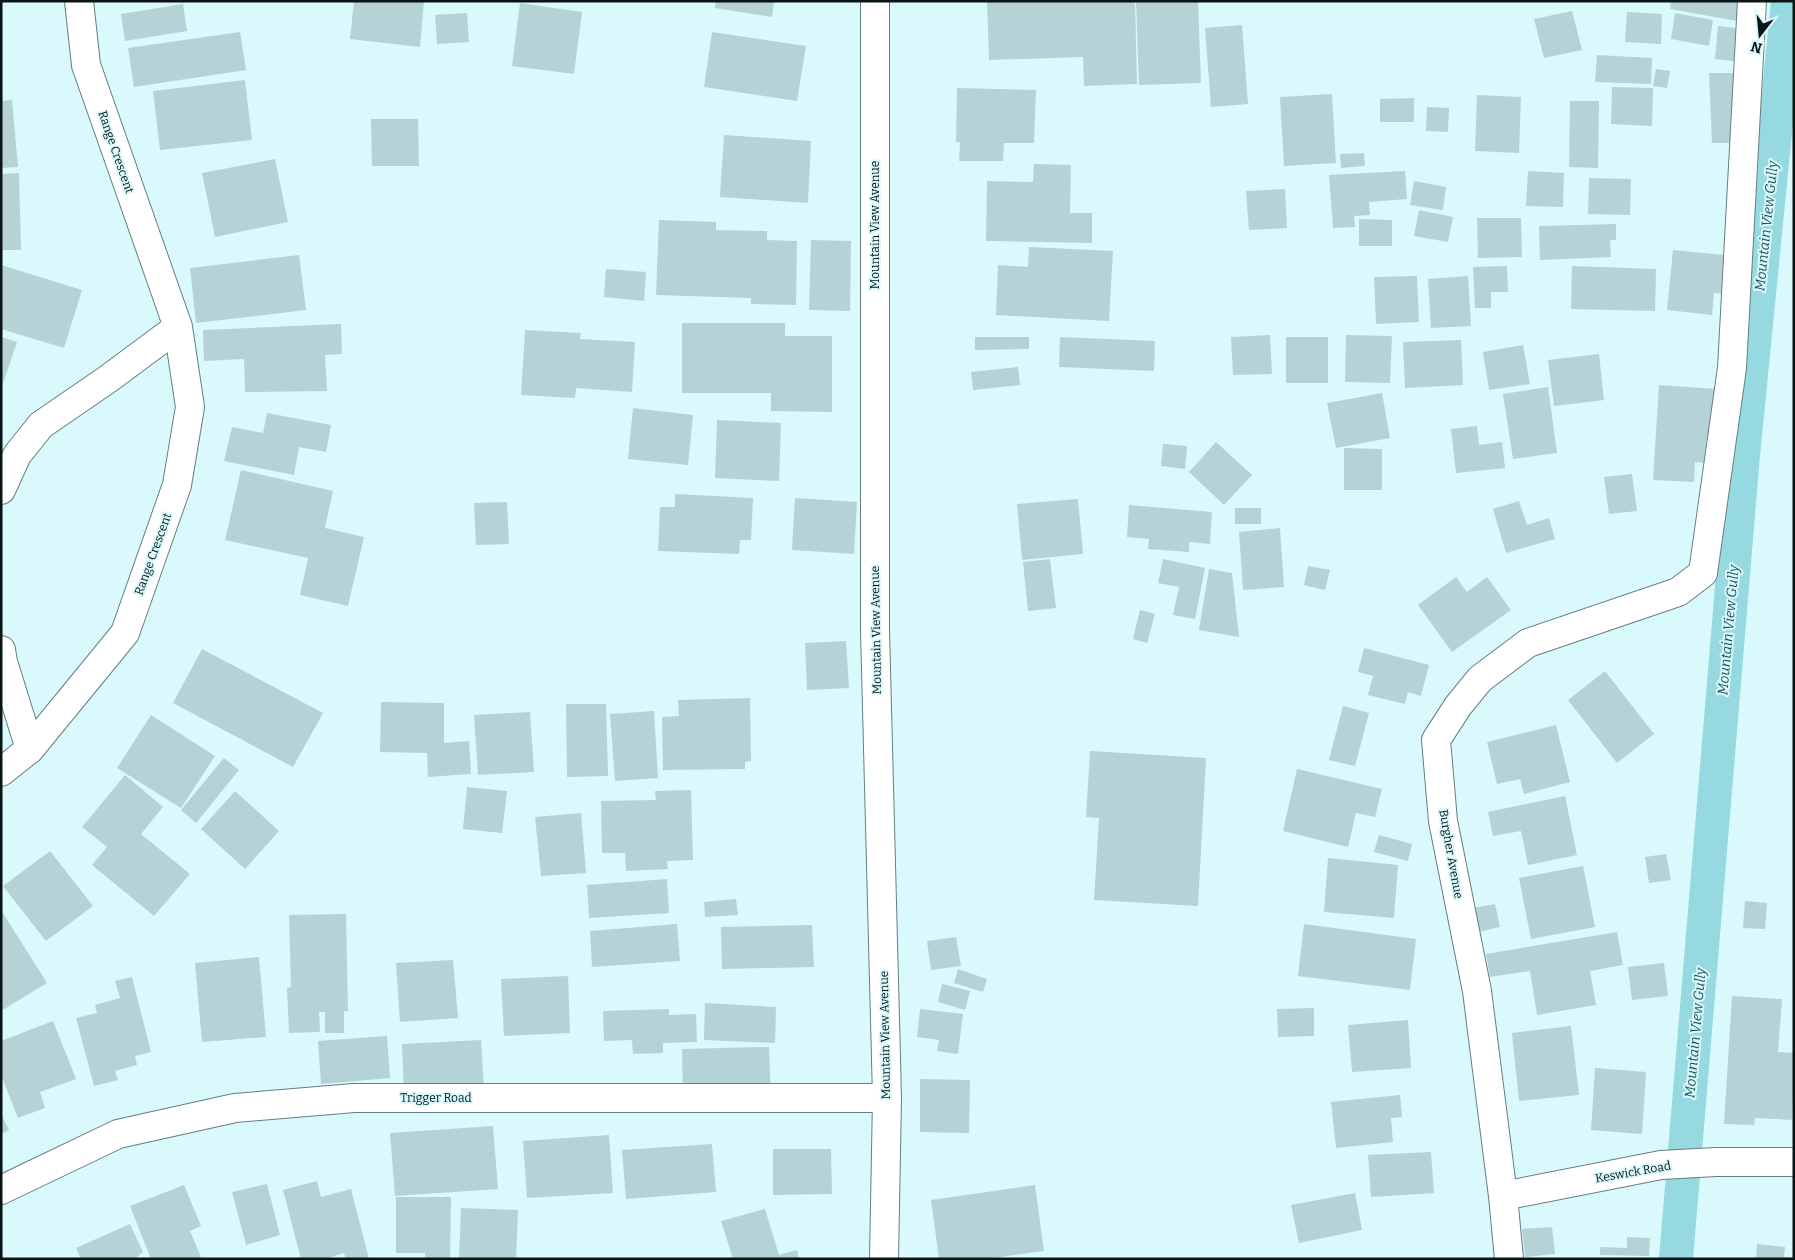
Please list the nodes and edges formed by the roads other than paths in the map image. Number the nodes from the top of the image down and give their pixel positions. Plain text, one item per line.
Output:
1 (79, 1) edge
2 (876, 1) edge
3 (1752, 1) edge
4 (178, 327) junction
5 (1, 490) edge
6 (1, 650) edge
7 (30, 749) junction
8 (1, 772) edge
9 (887, 1098) junction
10 (1794, 1162) edge
11 (1, 1190) edge
12 (1504, 1196) junction
13 (884, 1259) edge
14 (1510, 1259) edge

1 - 4 street, Range Crescent
2 - 9 street, Mountain View Avenue
3 - 12 street, Burgher Avenue
4 - 5 street
4 - 7 street, Range Crescent
6 - 7 street
7 - 8 street, Range Crescent
9 - 11 street, Trigger Road
9 - 13 street, Mountain View Avenue
10 - 12 street, Keswick Road
12 - 14 street, Burgher Avenue

